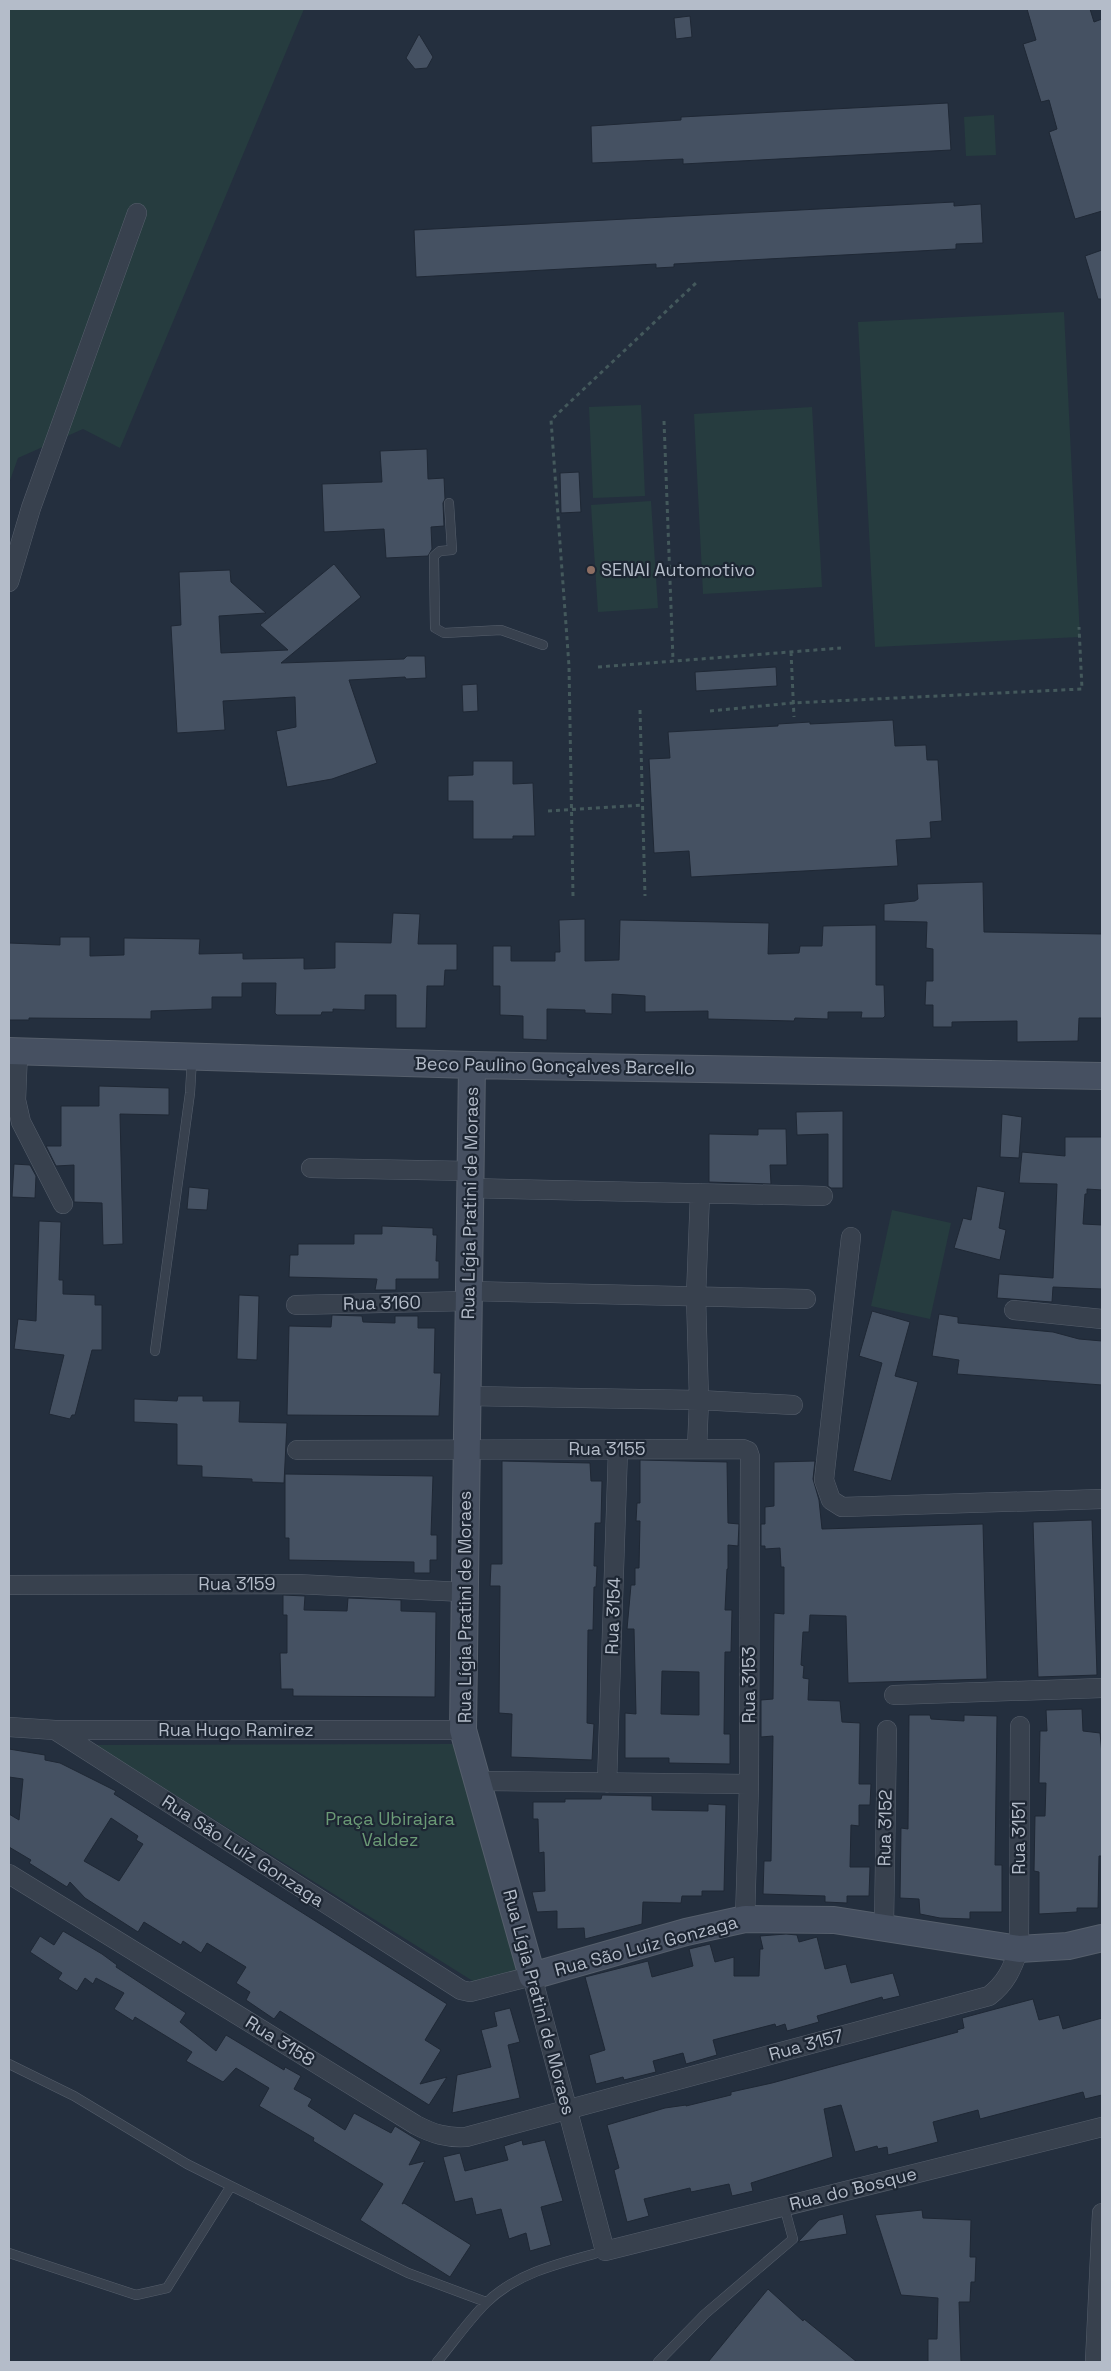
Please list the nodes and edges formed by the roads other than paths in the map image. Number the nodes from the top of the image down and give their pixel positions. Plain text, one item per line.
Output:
1 (136, 213) dead end
2 (449, 503) dead end
3 (9, 582) edge
4 (543, 645) dead end
5 (13, 1051) edge
6 (192, 1058) junction
7 (472, 1065) junction
8 (1102, 1076) edge
9 (311, 1168) dead end
10 (469, 1180) junction
11 (700, 1193) junction
12 (823, 1196) dead end
13 (63, 1204) dead end
14 (851, 1237) dead end
15 (468, 1296) junction
16 (696, 1296) junction
17 (806, 1299) dead end
18 (296, 1304) dead end
19 (1014, 1310) dead end
20 (1102, 1318) edge
21 (154, 1351) dead end
22 (467, 1396) junction
23 (699, 1400) junction
24 (794, 1405) dead end
25 (466, 1449) junction
26 (618, 1449) junction
27 (697, 1449) junction
28 (297, 1450) dead end
29 (748, 1451) joint
30 (1102, 1500) edge
31 (9, 1585) edge
32 (464, 1592) junction
33 (1102, 1688) edge
34 (894, 1695) dead end
35 (1020, 1726) dead end
36 (9, 1727) edge
37 (54, 1730) junction
38 (463, 1730) junction
39 (887, 1730) dead end
40 (478, 1781) junction
41 (607, 1783) junction
42 (749, 1784) junction
43 (9, 1874) edge
44 (745, 1919) junction
45 (884, 1926) junction
46 (1102, 1938) edge
47 (1019, 1949) junction
48 (532, 1976) junction
49 (9, 2064) edge
50 (568, 2109) junction
51 (1102, 2127) edge
52 (231, 2186) junction
53 (784, 2206) junction
54 (1102, 2213) edge
55 (604, 2251) junction
56 (9, 2253) edge
57 (486, 2302) junction
58 (436, 2362) edge
59 (658, 2362) edge
60 (1095, 2362) edge

1 - 3 street
2 - 4 lane
5 - 6 street, Beco Paulino Gonçalves Barcello
5 - 13 street
6 - 7 street, Beco Paulino Gonçalves Barcello
6 - 21 lane
7 - 8 street, Beco Paulino Gonçalves Barcello
7 - 10 street, Rua Lígia Pratini de Moraes
9 - 10 street
10 - 11 street
10 - 15 street, Rua Lígia Pratini de Moraes
11 - 12 street
11 - 16 street
14 - 30 street
15 - 16 street, Rua 3160
15 - 18 street, Rua 3160
15 - 22 street, Rua Lígia Pratini de Moraes
16 - 17 street, Rua 3160
16 - 23 street
19 - 20 street
22 - 23 street
22 - 25 street, Rua Lígia Pratini de Moraes
23 - 24 street
23 - 27 street
25 - 26 street, Rua 3155
25 - 28 street, Rua 3155
25 - 32 street, Rua Lígia Pratini de Moraes
26 - 27 street, Rua 3155
26 - 41 street, Rua 3154
27 - 29 street, Rua 3155
29 - 42 street, Rua 3153
31 - 32 street, Rua 3159
32 - 38 street, Rua Lígia Pratini de Moraes
33 - 34 street
35 - 47 street, Rua 3151
36 - 37 street, Rua Hugo Ramirez
37 - 38 street, Rua Hugo Ramirez
37 - 48 street, Rua São Luiz Gonzaga
38 - 40 street, Rua Lígia Pratini de Moraes
39 - 45 street, Rua 3152
40 - 41 street
40 - 48 street, Rua Lígia Pratini de Moraes
41 - 42 street
42 - 44 street, Rua 3153
43 - 50 street, Rua 3158
44 - 45 street, Rua São Luiz Gonzaga
44 - 48 street, Rua São Luiz Gonzaga
45 - 47 street, Rua São Luiz Gonzaga
46 - 47 street, Rua São Luiz Gonzaga
47 - 50 street, Rua 3157
48 - 50 street, Rua Lígia Pratini de Moraes
49 - 52 lane
50 - 55 street, Rua Lígia Pratini de Moraes
51 - 53 street, Rua do Bosque
52 - 56 lane
52 - 57 lane
53 - 55 street, Rua do Bosque
53 - 59 lane
54 - 60 street
55 - 57 lane
57 - 58 lane

